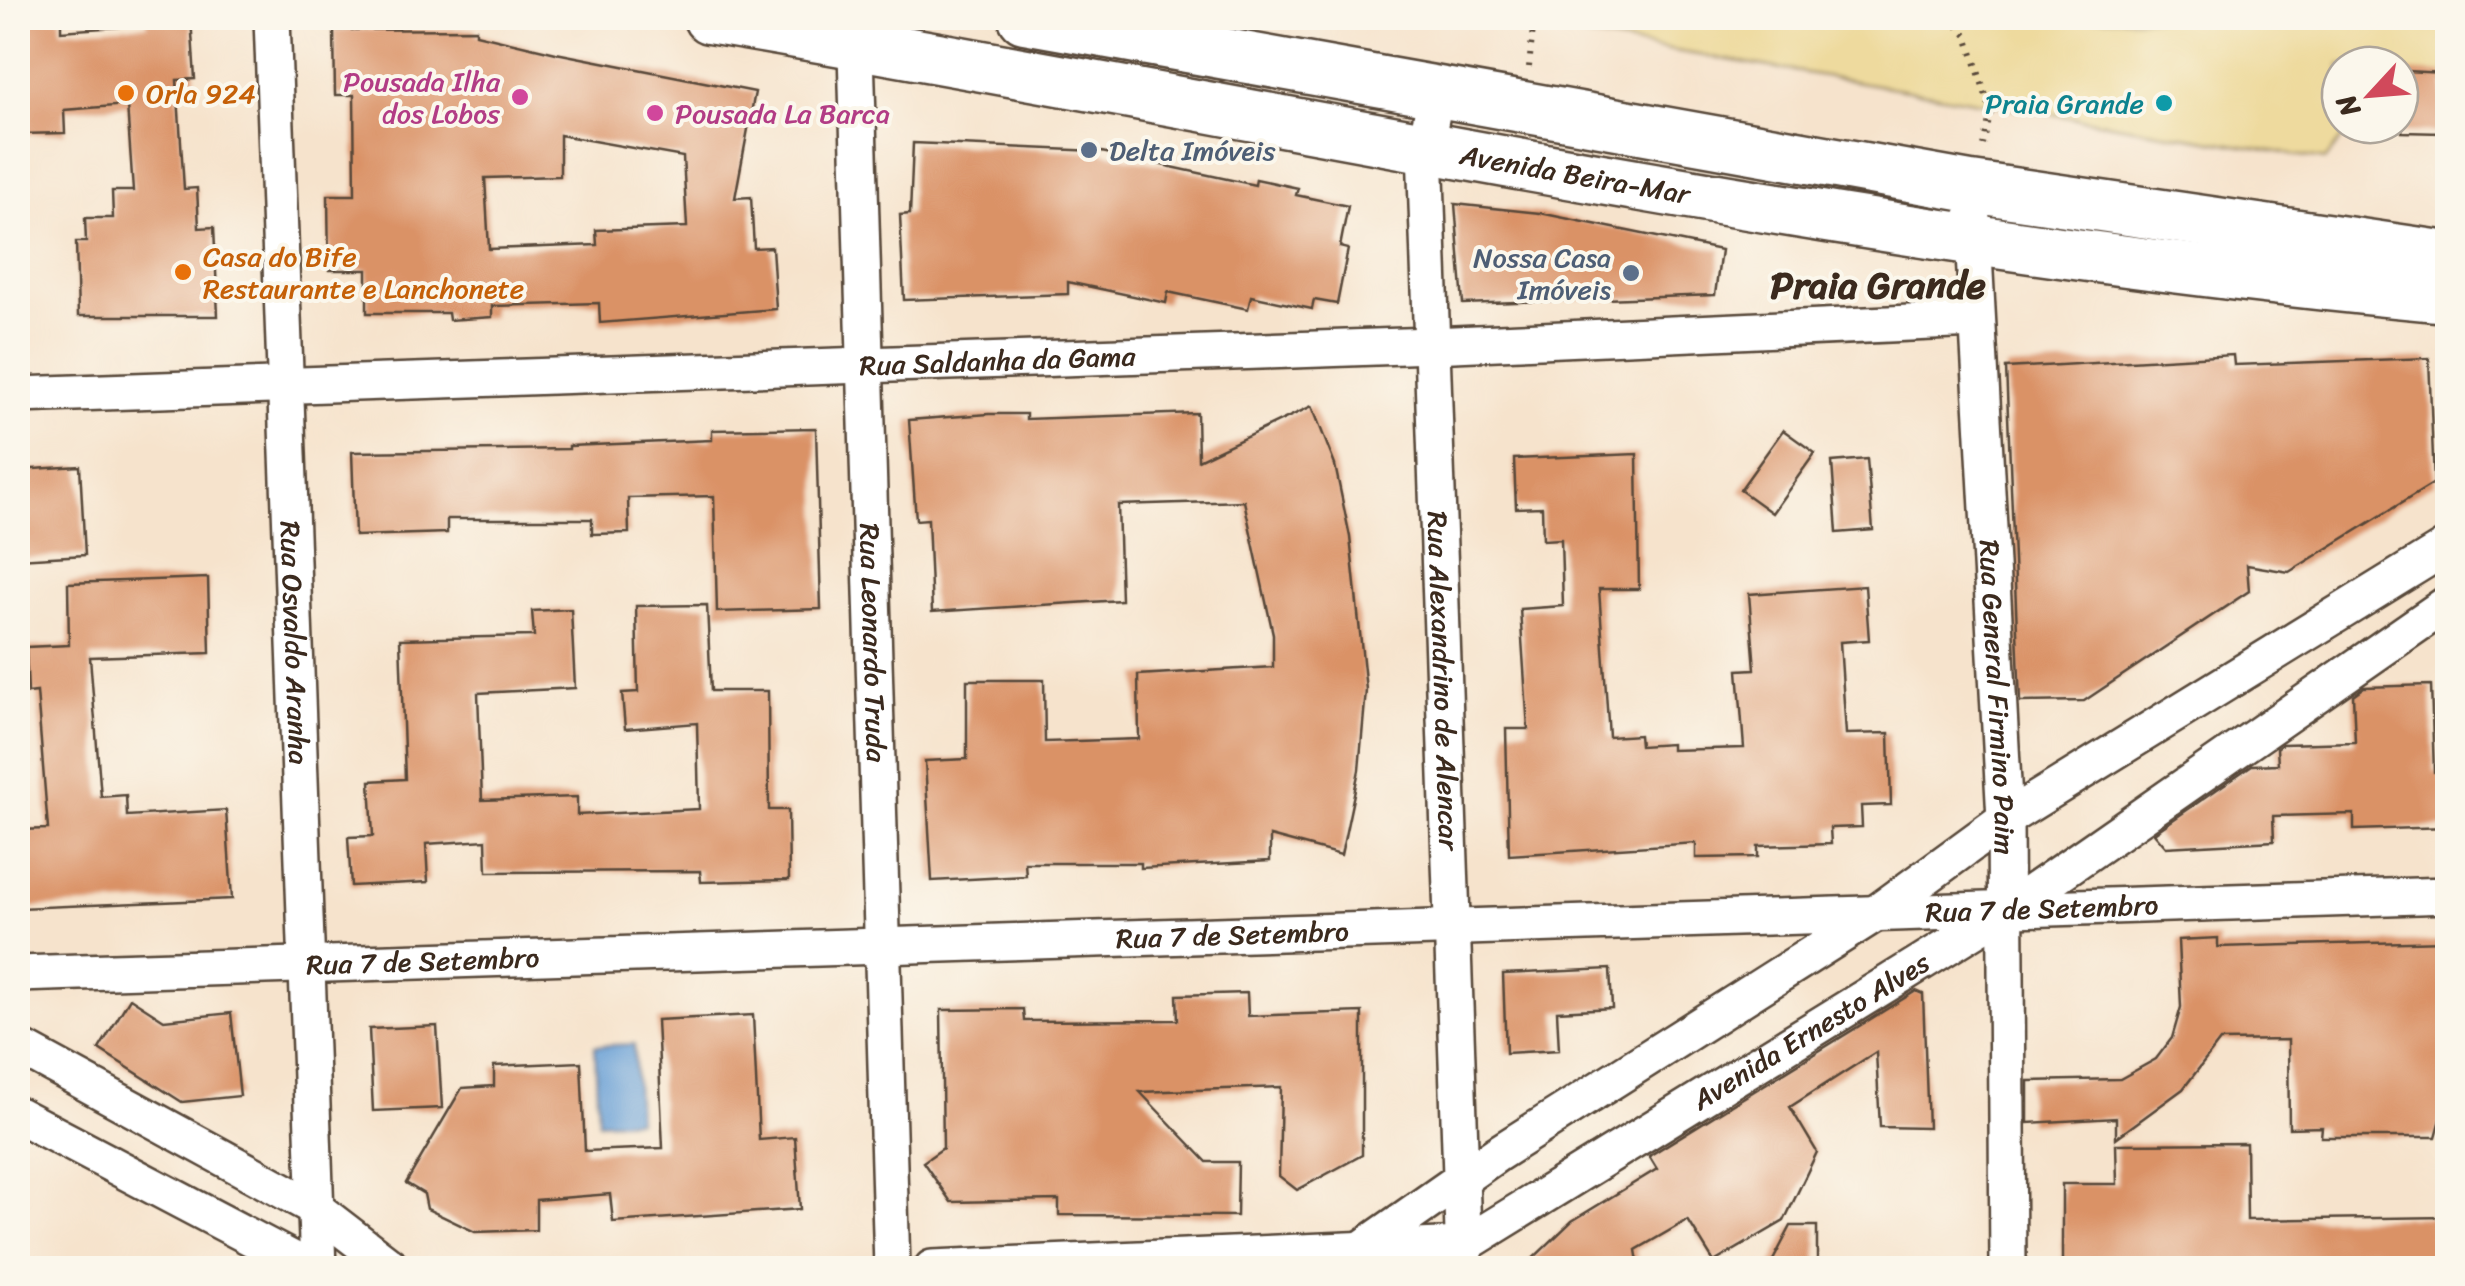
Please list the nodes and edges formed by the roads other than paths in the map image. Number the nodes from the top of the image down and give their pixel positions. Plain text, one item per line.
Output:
1 (272, 18) edge
2 (709, 18) edge
3 (1024, 18) edge
4 (856, 30) edge
5 (1436, 94) junction
6 (1425, 148) junction
7 (1971, 187) junction
8 (1972, 241) junction
9 (2448, 257) edge
10 (2448, 298) edge
11 (1976, 320) junction
12 (1432, 345) junction
13 (866, 363) junction
14 (286, 386) junction
15 (18, 395) edge
16 (2448, 546) edge
17 (2448, 603) edge
18 (2005, 819) junction
19 (2448, 895) edge
20 (2008, 909) junction
21 (1874, 914) junction
22 (1452, 927) junction
23 (883, 946) junction
24 (306, 964) junction
25 (18, 974) edge
26 (18, 1046) edge
27 (18, 1115) edge
28 (1462, 1182) junction
29 (315, 1208) junction
30 (1356, 1252) junction
31 (1464, 1257) edge
32 (308, 1268) edge
33 (318, 1268) edge
34 (394, 1268) edge
35 (892, 1268) edge
36 (932, 1268) edge
37 (2008, 1268) edge

1 - 14 street, Rua Osvaldo Aranha
2 - 4 street, Avenida Beira-Mar
3 - 5 street, Avenida Beira-Mar
4 - 6 street, Avenida Beira-Mar
4 - 13 street, Rua Leonardo Truda
5 - 6 street, Rua Alexandrino de Alencar
5 - 7 street, Avenida Beira-Mar
6 - 8 street, Avenida Beira-Mar
6 - 12 street, Rua Alexandrino de Alencar
7 - 8 street, Rua General Firmino Paim
7 - 9 street, Avenida Beira-Mar
8 - 10 street, Avenida Beira-Mar
8 - 11 street, Rua General Firmino Paim
11 - 12 street, Rua Saldanha da Gama
11 - 18 street, Rua General Firmino Paim
12 - 13 street, Rua Saldanha da Gama
12 - 22 street, Rua Alexandrino de Alencar
13 - 14 street, Rua Saldanha da Gama
13 - 23 street, Rua Leonardo Truda
14 - 15 street, Rua Saldanha da Gama
14 - 24 street, Rua Osvaldo Aranha
16 - 18 street
17 - 20 street, Avenida Ernesto Alves
18 - 20 street, Rua General Firmino Paim
18 - 21 street
19 - 20 street, Rua 7 de Setembro
20 - 21 street, Rua 7 de Setembro
20 - 31 street, Avenida Ernesto Alves
20 - 37 street, Rua General Firmino Paim
21 - 22 street, Rua 7 de Setembro
21 - 28 street
22 - 23 street, Rua 7 de Setembro
22 - 28 street, Rua Alexandrino de Alencar
23 - 24 street, Rua 7 de Setembro
23 - 35 street, Rua Leonardo Truda
24 - 25 street, Rua 7 de Setembro
24 - 29 street, Rua Osvaldo Aranha
26 - 29 street
27 - 32 street
28 - 30 street
28 - 31 street, Rua Alexandrino de Alencar
29 - 33 street, Rua Osvaldo Aranha
29 - 34 street
30 - 31 street
30 - 36 street

